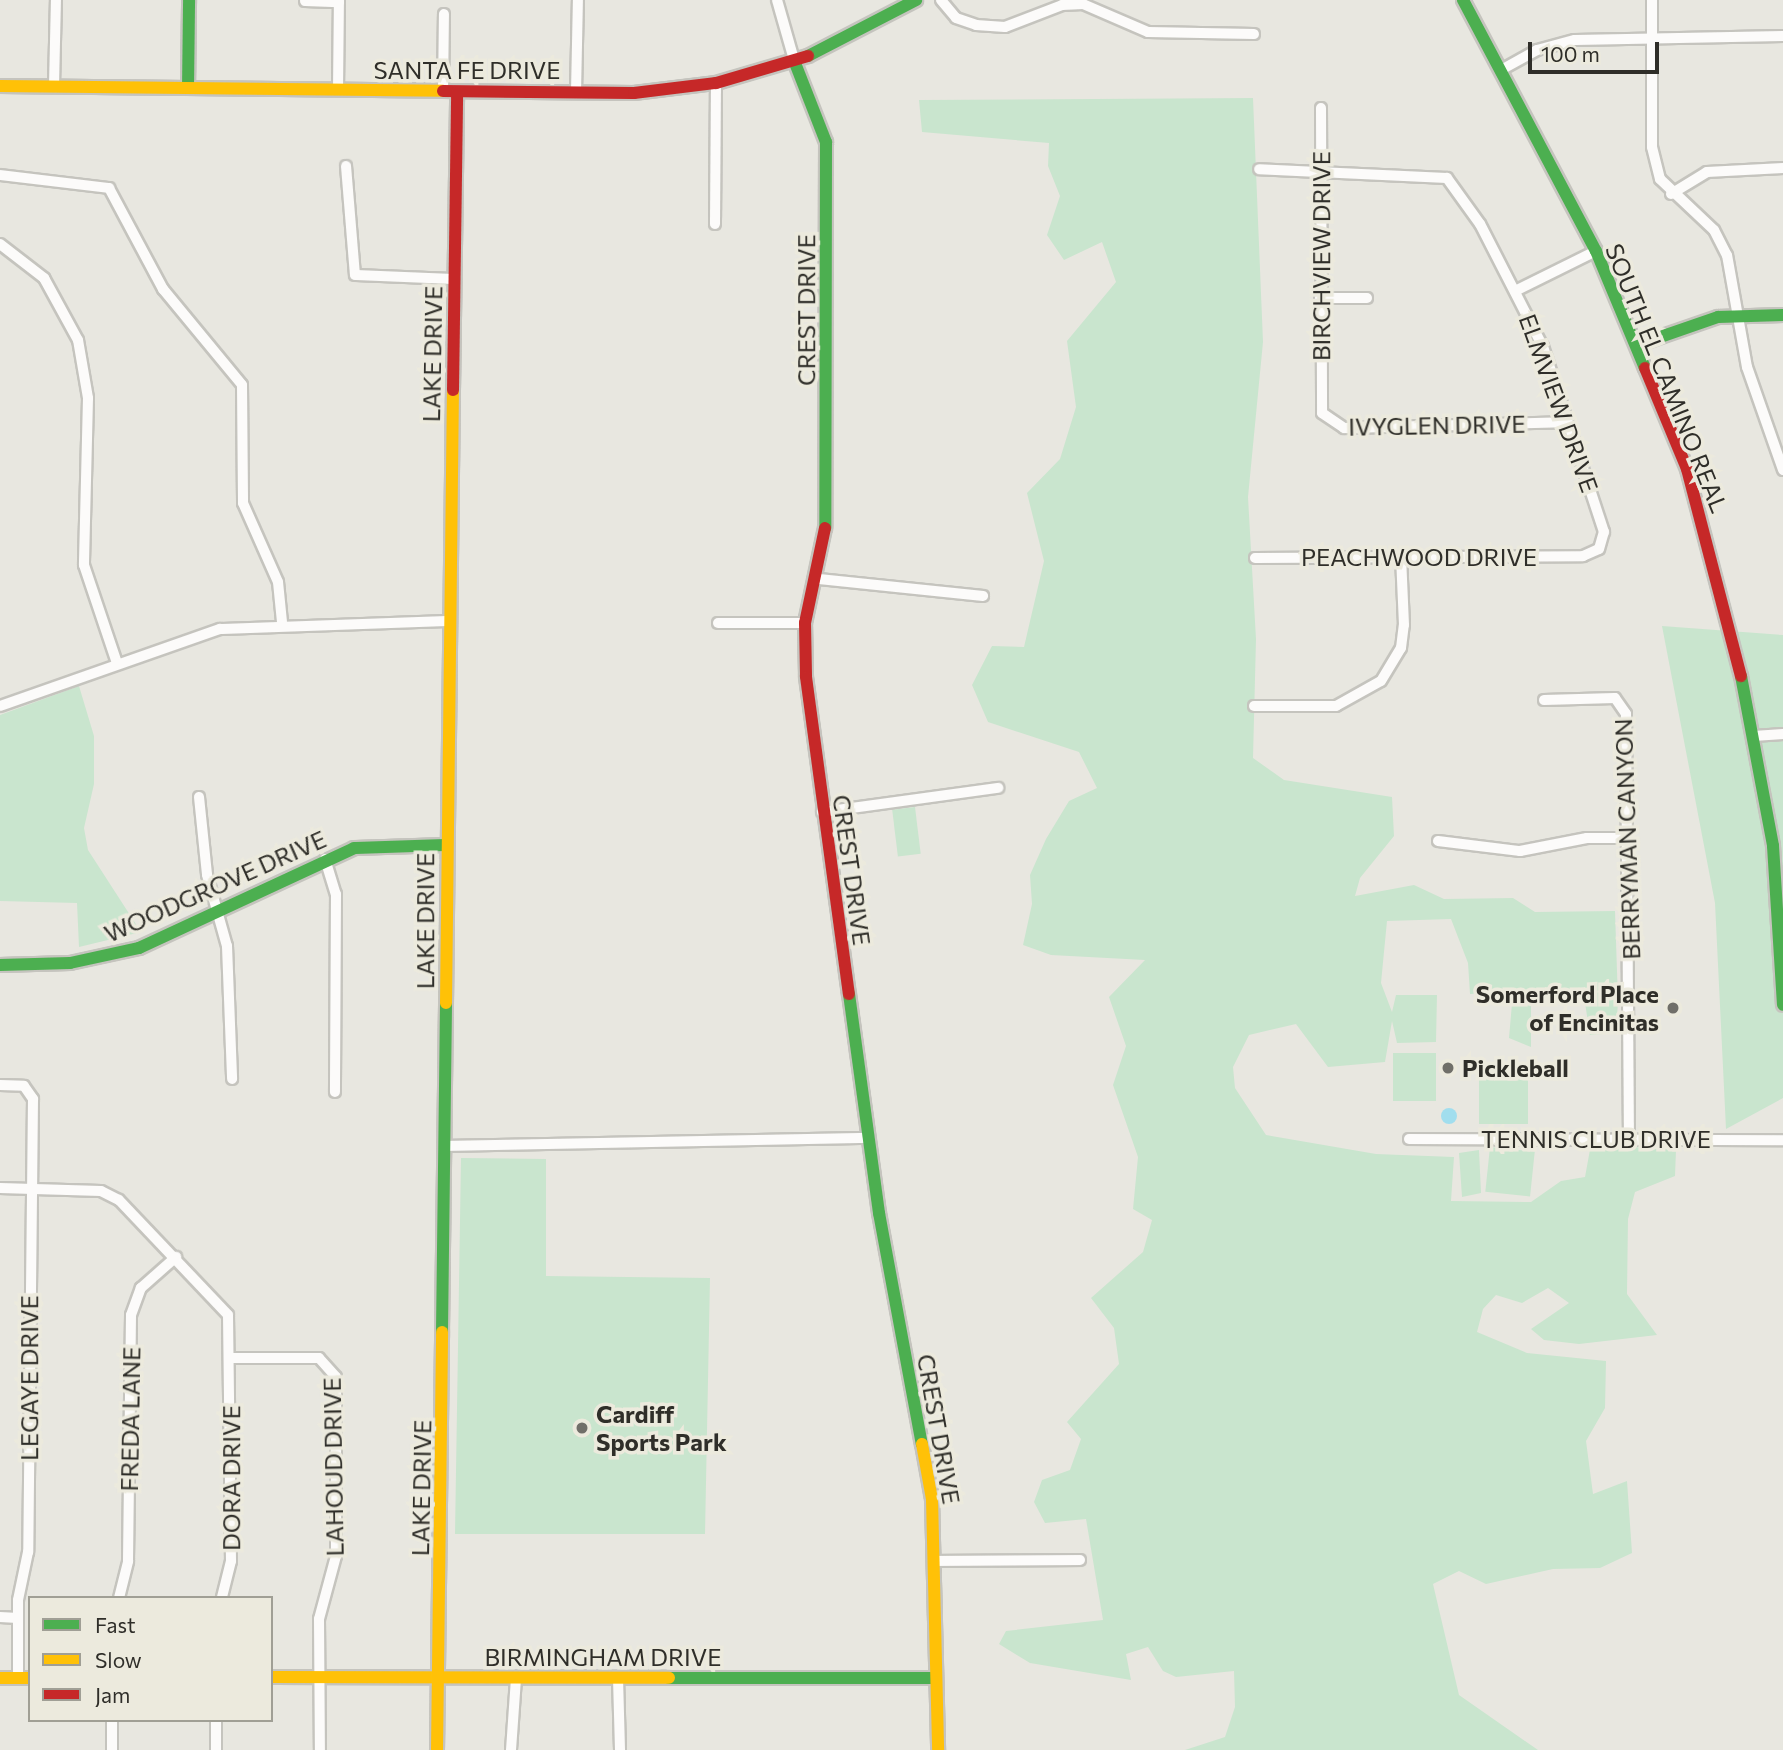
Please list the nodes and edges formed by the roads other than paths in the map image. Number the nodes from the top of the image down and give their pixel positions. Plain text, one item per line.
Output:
1 (56, 0) edge
2 (189, 0) edge
3 (578, 0) edge
4 (777, 0) edge
5 (916, 0) edge
6 (941, 0) edge
7 (1463, 0) edge
8 (1652, 0) edge
9 (305, 1) edge
10 (339, 1) edge
11 (444, 14) dead end
12 (1254, 34) dead end
13 (1783, 36) edge
14 (1652, 39) junction
15 (795, 63) junction
16 (1501, 70) junction
17 (716, 83) junction
18 (0, 86) edge
19 (54, 86) junction
20 (188, 88) junction
21 (338, 90) junction
22 (443, 92) junction
23 (457, 92) junction
24 (576, 92) junction
25 (1321, 108) dead end
26 (346, 166) dead end
27 (1783, 168) edge
28 (1259, 169) dead end
29 (1322, 170) junction
30 (0, 176) edge
31 (1671, 194) junction
32 (715, 224) dead end
33 (0, 244) edge
34 (1596, 251) junction
35 (454, 279) junction
36 (1517, 290) junction
37 (1320, 298) junction
38 (1367, 298) dead end
39 (1740, 314) junction
40 (1783, 315) edge
41 (1637, 345) junction
42 (1320, 405) joint
43 (1567, 422) junction
44 (1783, 470) edge
45 (1583, 555) joint
46 (1401, 557) junction
47 (1255, 558) dead end
48 (819, 579) junction
49 (983, 596) dead end
50 (449, 621) junction
51 (282, 622) junction
52 (718, 623) dead end
53 (805, 623) junction
54 (117, 663) junction
55 (1544, 700) dead end
56 (0, 706) edge
57 (1254, 706) dead end
58 (1783, 734) edge
59 (1754, 736) junction
60 (998, 788) dead end
61 (199, 797) dead end
62 (822, 812) junction
63 (1626, 838) junction
64 (1438, 841) dead end
65 (446, 845) junction
66 (325, 859) junction
67 (216, 909) junction
68 (0, 965) edge
69 (1783, 1005) edge
70 (232, 1079) dead end
71 (0, 1084) edge
72 (335, 1092) dead end
73 (868, 1138) junction
74 (1409, 1139) dead end
75 (1629, 1139) junction
76 (1783, 1140) edge
77 (448, 1146) junction
78 (0, 1188) edge
79 (31, 1188) junction
80 (176, 1257) junction
81 (232, 1358) junction
82 (1080, 1560) dead end
83 (933, 1561) junction
84 (119, 1596) edge
85 (222, 1596) edge
86 (0, 1617) edge
87 (18, 1618) junction
88 (273, 1677) edge
89 (0, 1678) edge
90 (24, 1678) edge
91 (319, 1678) junction
92 (440, 1678) junction
93 (516, 1678) junction
94 (618, 1678) junction
95 (936, 1678) junction
96 (112, 1722) edge
97 (216, 1722) edge
98 (112, 1750) edge
99 (216, 1750) edge
100 (320, 1750) edge
101 (437, 1750) edge
102 (511, 1750) edge
103 (620, 1750) edge
104 (938, 1750) edge

1 - 19 street
2 - 20 main road
3 - 24 street
4 - 15 street, CREST DRIVE
5 - 15 main road, SANTA FE DRIVE
6 - 12 street
7 - 16 main road, SOUTH EL CAMINO REAL
8 - 14 street
9 - 10 street
10 - 21 street
11 - 22 street
13 - 14 street
14 - 16 street
14 - 31 street
15 - 17 main road, SANTA FE DRIVE
15 - 48 main road, CREST DRIVE
16 - 34 main road, SOUTH EL CAMINO REAL
17 - 24 main road, SANTA FE DRIVE
17 - 32 street
18 - 19 main road, SANTA FE DRIVE
19 - 20 main road, SANTA FE DRIVE
20 - 21 main road, SANTA FE DRIVE
21 - 22 main road, SANTA FE DRIVE
22 - 23 main road, SANTA FE DRIVE
23 - 24 main road, SANTA FE DRIVE
23 - 35 main road, LAKE DRIVE
25 - 29 street, BIRCHVIEW DRIVE
26 - 35 street
27 - 31 street
28 - 29 street
29 - 36 street, ELMVIEW DRIVE
29 - 37 street, BIRCHVIEW DRIVE
30 - 51 street
31 - 39 street
33 - 54 street
34 - 36 street
34 - 41 main road, SOUTH EL CAMINO REAL
35 - 50 main road, LAKE DRIVE
36 - 43 street, ELMVIEW DRIVE
37 - 38 street
37 - 42 street, BIRCHVIEW DRIVE
39 - 40 main road
39 - 41 main road
39 - 44 street
41 - 59 main road, SOUTH EL CAMINO REAL
42 - 43 street, IVYGLEN DRIVE
43 - 45 street, ELMVIEW DRIVE
45 - 46 street, PEACHWOOD DRIVE
46 - 47 street, PEACHWOOD DRIVE
46 - 57 street
48 - 49 street
48 - 53 main road, CREST DRIVE
50 - 51 street
50 - 65 main road, LAKE DRIVE
51 - 54 street
52 - 53 street
53 - 62 main road, CREST DRIVE
54 - 56 street
55 - 63 street, BERRYMAN CANYON
58 - 59 street
59 - 69 main road, SOUTH EL CAMINO REAL
60 - 62 street
61 - 67 street
62 - 73 main road, CREST DRIVE
63 - 64 street
63 - 75 street, BERRYMAN CANYON
65 - 66 main road, WOODGROVE DRIVE
65 - 77 main road, LAKE DRIVE
66 - 67 main road, WOODGROVE DRIVE
66 - 72 street
67 - 68 main road, WOODGROVE DRIVE
67 - 70 street
71 - 79 street, LEGAYE DRIVE
73 - 77 street
73 - 83 main road, CREST DRIVE
74 - 75 street, TENNIS CLUB DRIVE
75 - 76 street, TENNIS CLUB DRIVE
77 - 92 main road, LAKE DRIVE
78 - 79 street, DORA DRIVE
79 - 80 street, DORA DRIVE
79 - 87 street, LEGAYE DRIVE
80 - 81 street, DORA DRIVE
80 - 84 street, FREDA LANE
81 - 85 street, DORA DRIVE
81 - 91 street, LAHOUD DRIVE
82 - 83 street
83 - 95 main road, CREST DRIVE
86 - 87 street
87 - 90 street, LEGAYE DRIVE
88 - 91 main road, BIRMINGHAM DRIVE
89 - 90 main road
91 - 92 main road, BIRMINGHAM DRIVE
91 - 100 street, LAHOUD DRIVE
92 - 93 main road, BIRMINGHAM DRIVE
92 - 101 main road, LAKE DRIVE
93 - 94 main road, BIRMINGHAM DRIVE
93 - 102 street
94 - 95 main road, BIRMINGHAM DRIVE
94 - 103 street
95 - 104 main road, CREST DRIVE
96 - 98 street
97 - 99 street

